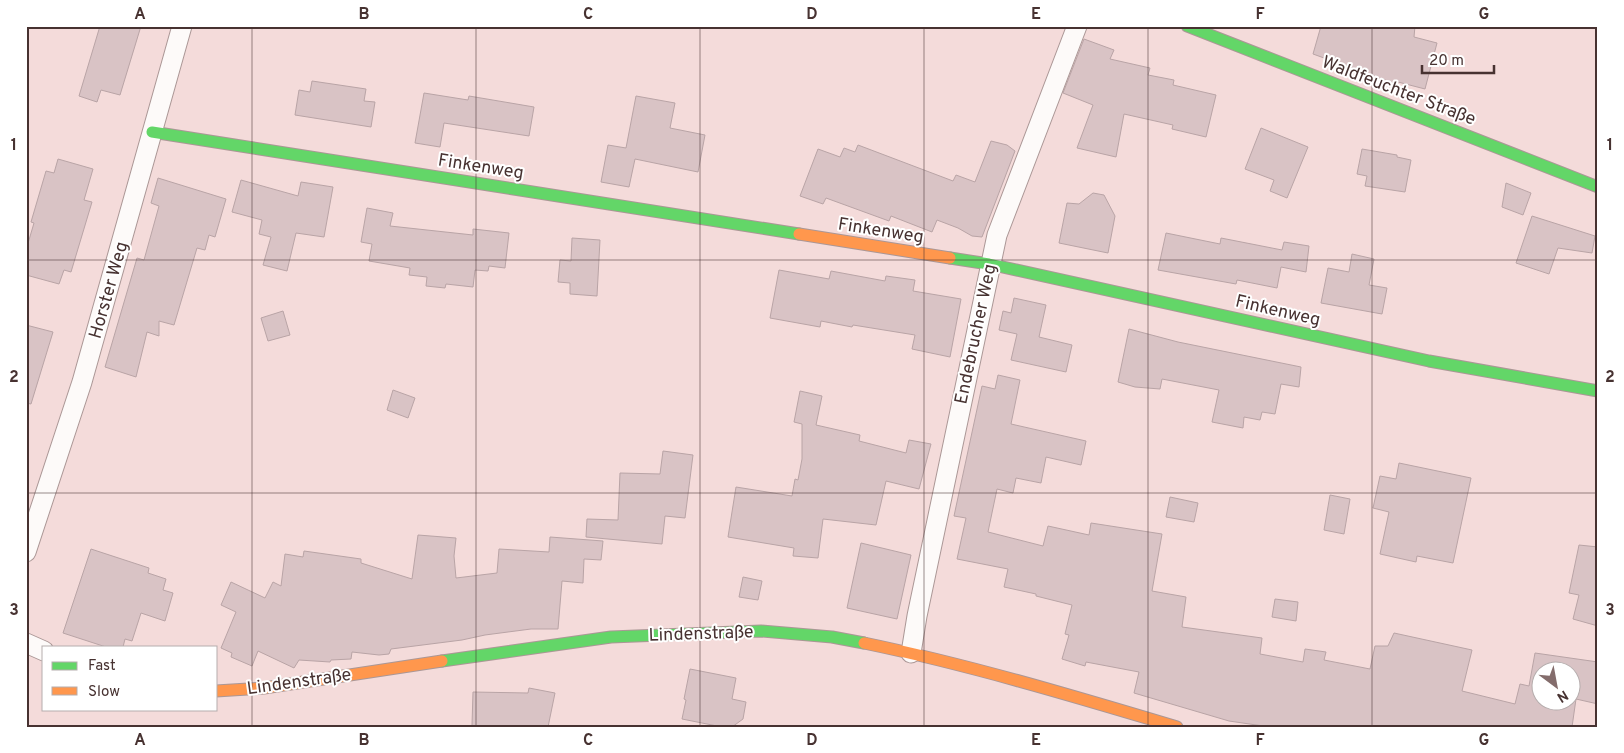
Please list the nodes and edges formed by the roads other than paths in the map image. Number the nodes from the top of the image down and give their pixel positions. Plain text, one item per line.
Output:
1 (182, 26) edge
2 (1077, 26) edge
3 (1187, 26) edge
4 (152, 132) junction
5 (1598, 187) edge
6 (989, 264) junction
7 (1598, 391) edge
8 (26, 552) edge
9 (26, 643) edge
10 (42, 650) edge
11 (911, 653) junction
12 (218, 691) edge
13 (1177, 727) edge

1 - 4 street, Horster Weg
2 - 6 street, Endebrucher Weg
3 - 5 street, Waldfeuchter Straße
4 - 6 street, Finkenweg
4 - 8 street, Horster Weg
6 - 7 street, Finkenweg
6 - 11 street, Endebrucher Weg
9 - 10 street
11 - 12 street, Lindenstraße
11 - 13 street, Lindenstraße

